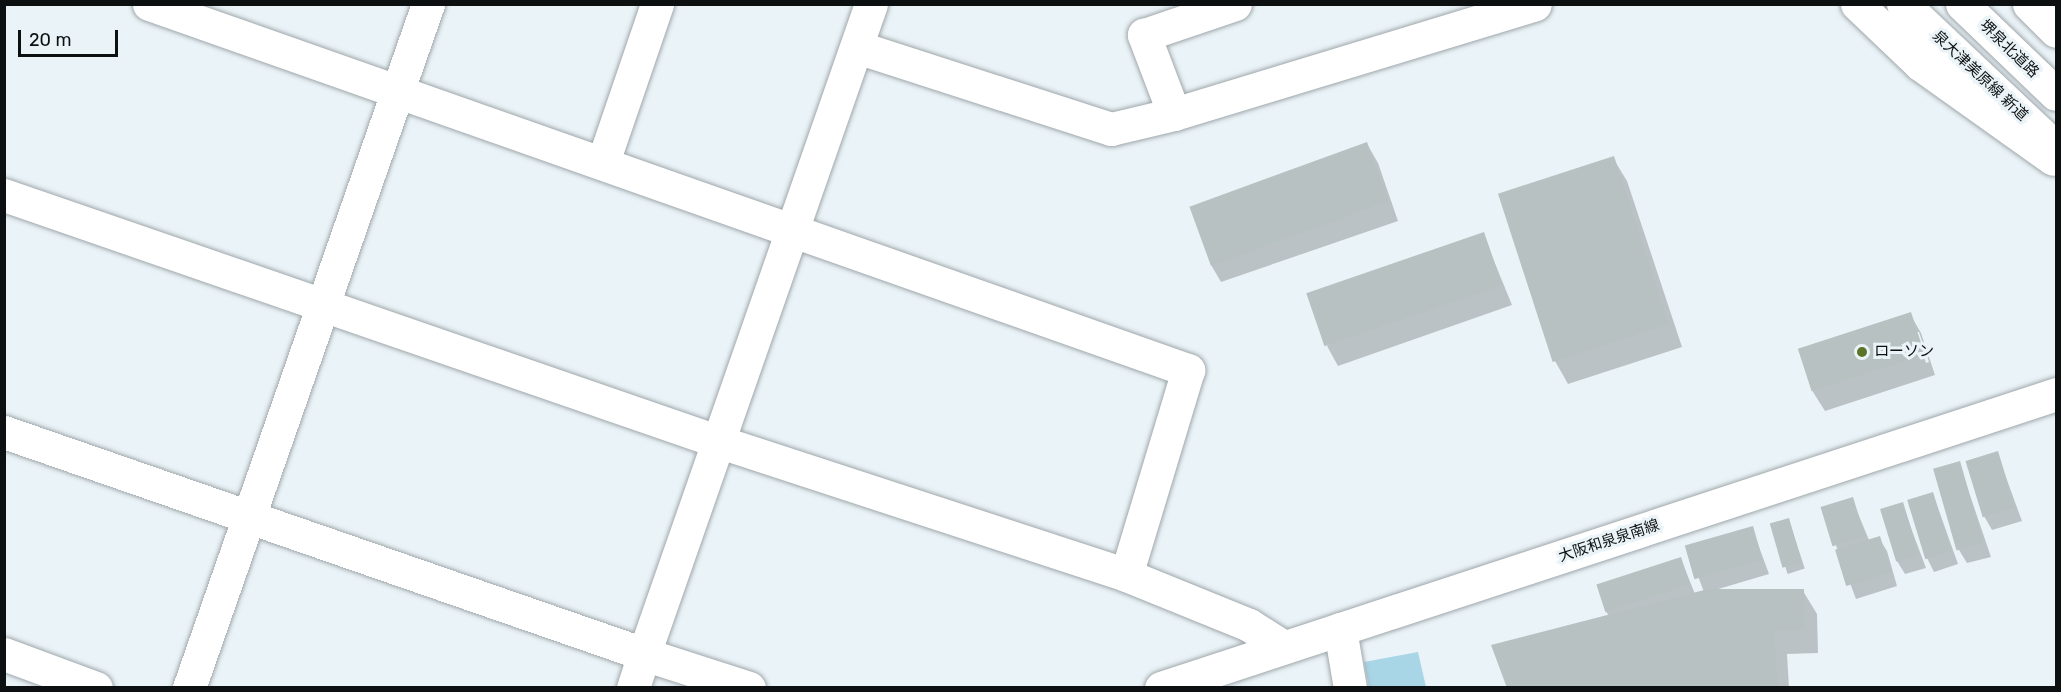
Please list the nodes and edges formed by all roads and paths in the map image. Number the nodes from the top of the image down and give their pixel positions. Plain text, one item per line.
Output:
1 (149, 4) edge
2 (428, 4) edge
3 (657, 4) edge
4 (871, 4) edge
5 (1235, 4) edge
6 (1535, 4) edge
7 (1857, 4) edge
8 (1903, 4) edge
9 (1962, 4) edge
10 (2029, 4) edge
11 (199, 13) edge
12 (2056, 31) edge
13 (857, 47) junction
14 (398, 91) junction
15 (2056, 94) edge
16 (1174, 114) junction
17 (2056, 148) edge
18 (603, 162) junction
19 (2056, 162) edge
20 (4, 195) edge
21 (791, 228) junction
22 (323, 305) junction
23 (2056, 394) edge
24 (4, 432) edge
25 (717, 441) junction
26 (246, 515) junction
27 (1126, 575) junction
28 (1340, 629) junction
29 (1284, 647) junction
30 (4, 654) edge
31 (644, 654) junction
32 (96, 687) edge
33 (189, 687) edge
34 (633, 687) edge
35 (749, 687) edge
36 (1161, 687) edge
37 (1350, 687) edge

1 - 11 main road
2 - 14 main road
3 - 18 main road
4 - 13 main road
5 - 16 main road
6 - 16 main road
7 - 19 main road
8 - 17 main road, 泉大津美原線 新道
9 - 15 main road, 堺泉北道路
10 - 12 main road
11 - 14 main road
13 - 16 main road
13 - 21 main road
14 - 18 main road
14 - 22 main road
18 - 21 main road
20 - 22 main road
21 - 25 main road
21 - 27 main road
22 - 25 main road
22 - 26 main road
23 - 28 main road, 大阪和泉泉南線
24 - 26 main road
25 - 27 main road
25 - 31 main road
26 - 31 main road
26 - 33 main road
27 - 29 main road
28 - 29 main road, 大阪和泉泉南線
28 - 37 main road
29 - 36 main road, 大阪和泉泉南線
30 - 32 main road
31 - 34 main road
31 - 35 main road

